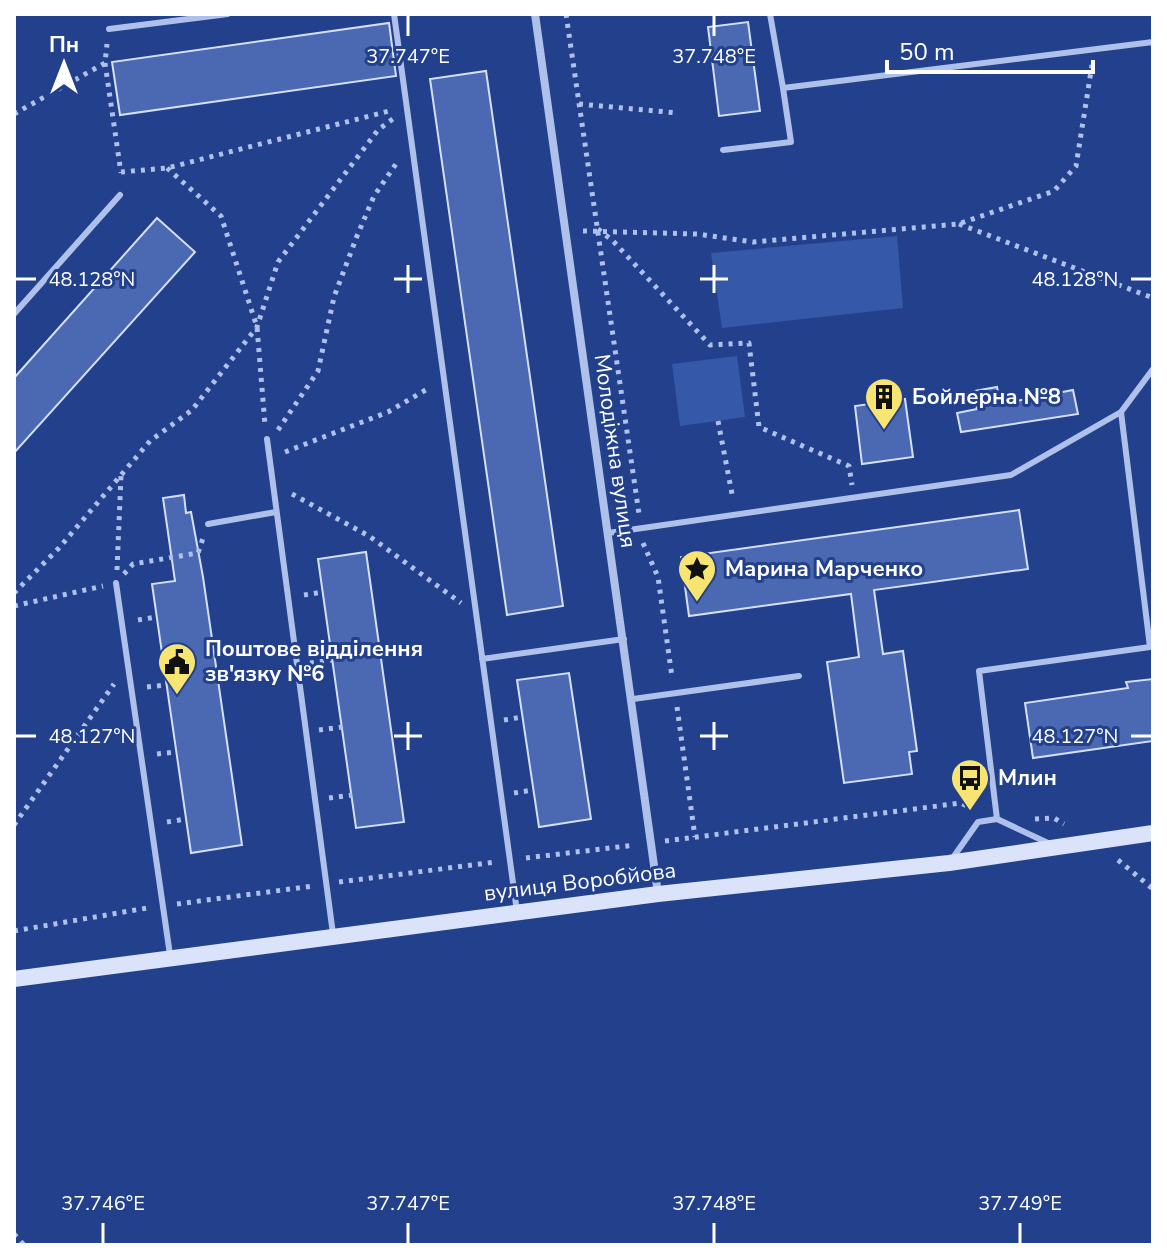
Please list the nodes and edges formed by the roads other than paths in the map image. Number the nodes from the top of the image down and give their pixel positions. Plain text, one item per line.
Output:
1 (228, 14) edge
2 (394, 14) edge
3 (535, 14) edge
4 (770, 14) edge
5 (109, 29) road end
6 (1153, 42) edge
7 (783, 88) junction
8 (723, 150) dead end
9 (120, 195) road end
10 (14, 314) edge
11 (1153, 369) edge
12 (1121, 412) junction
13 (267, 439) road end
14 (276, 512) junction
15 (208, 524) road end
16 (608, 533) junction
17 (116, 583) road end
18 (624, 639) junction
19 (482, 659) junction
20 (799, 676) dead end
21 (633, 699) junction
22 (997, 819) junction
23 (1153, 833) edge
24 (1055, 846) junction
25 (949, 863) junction
26 (658, 894) junction
27 (517, 912) junction
28 (334, 937) junction
29 (171, 959) junction
30 (14, 979) edge

1 - 5 lane
2 - 19 lane
3 - 16 street, Молодіжна вулиця
4 - 7 lane
6 - 7 lane
7 - 8 lane
9 - 10 lane
11 - 12 lane
12 - 16 lane
12 - 22 lane
13 - 14 lane
14 - 15 lane
14 - 28 lane
16 - 18 street, Молодіжна вулиця
17 - 29 lane
18 - 19 lane
18 - 21 street, Молодіжна вулиця
19 - 27 lane
20 - 21 lane
21 - 26 street, Молодіжна вулиця
22 - 24 lane
22 - 25 lane
23 - 24 main road, вулиця Воробйова
24 - 25 main road, вулиця Воробйова
25 - 26 main road, вулиця Воробйова
26 - 27 main road, вулиця Воробйова
27 - 28 main road, вулиця Воробйова
28 - 29 main road, вулиця Воробйова
29 - 30 main road, вулиця Воробйова

